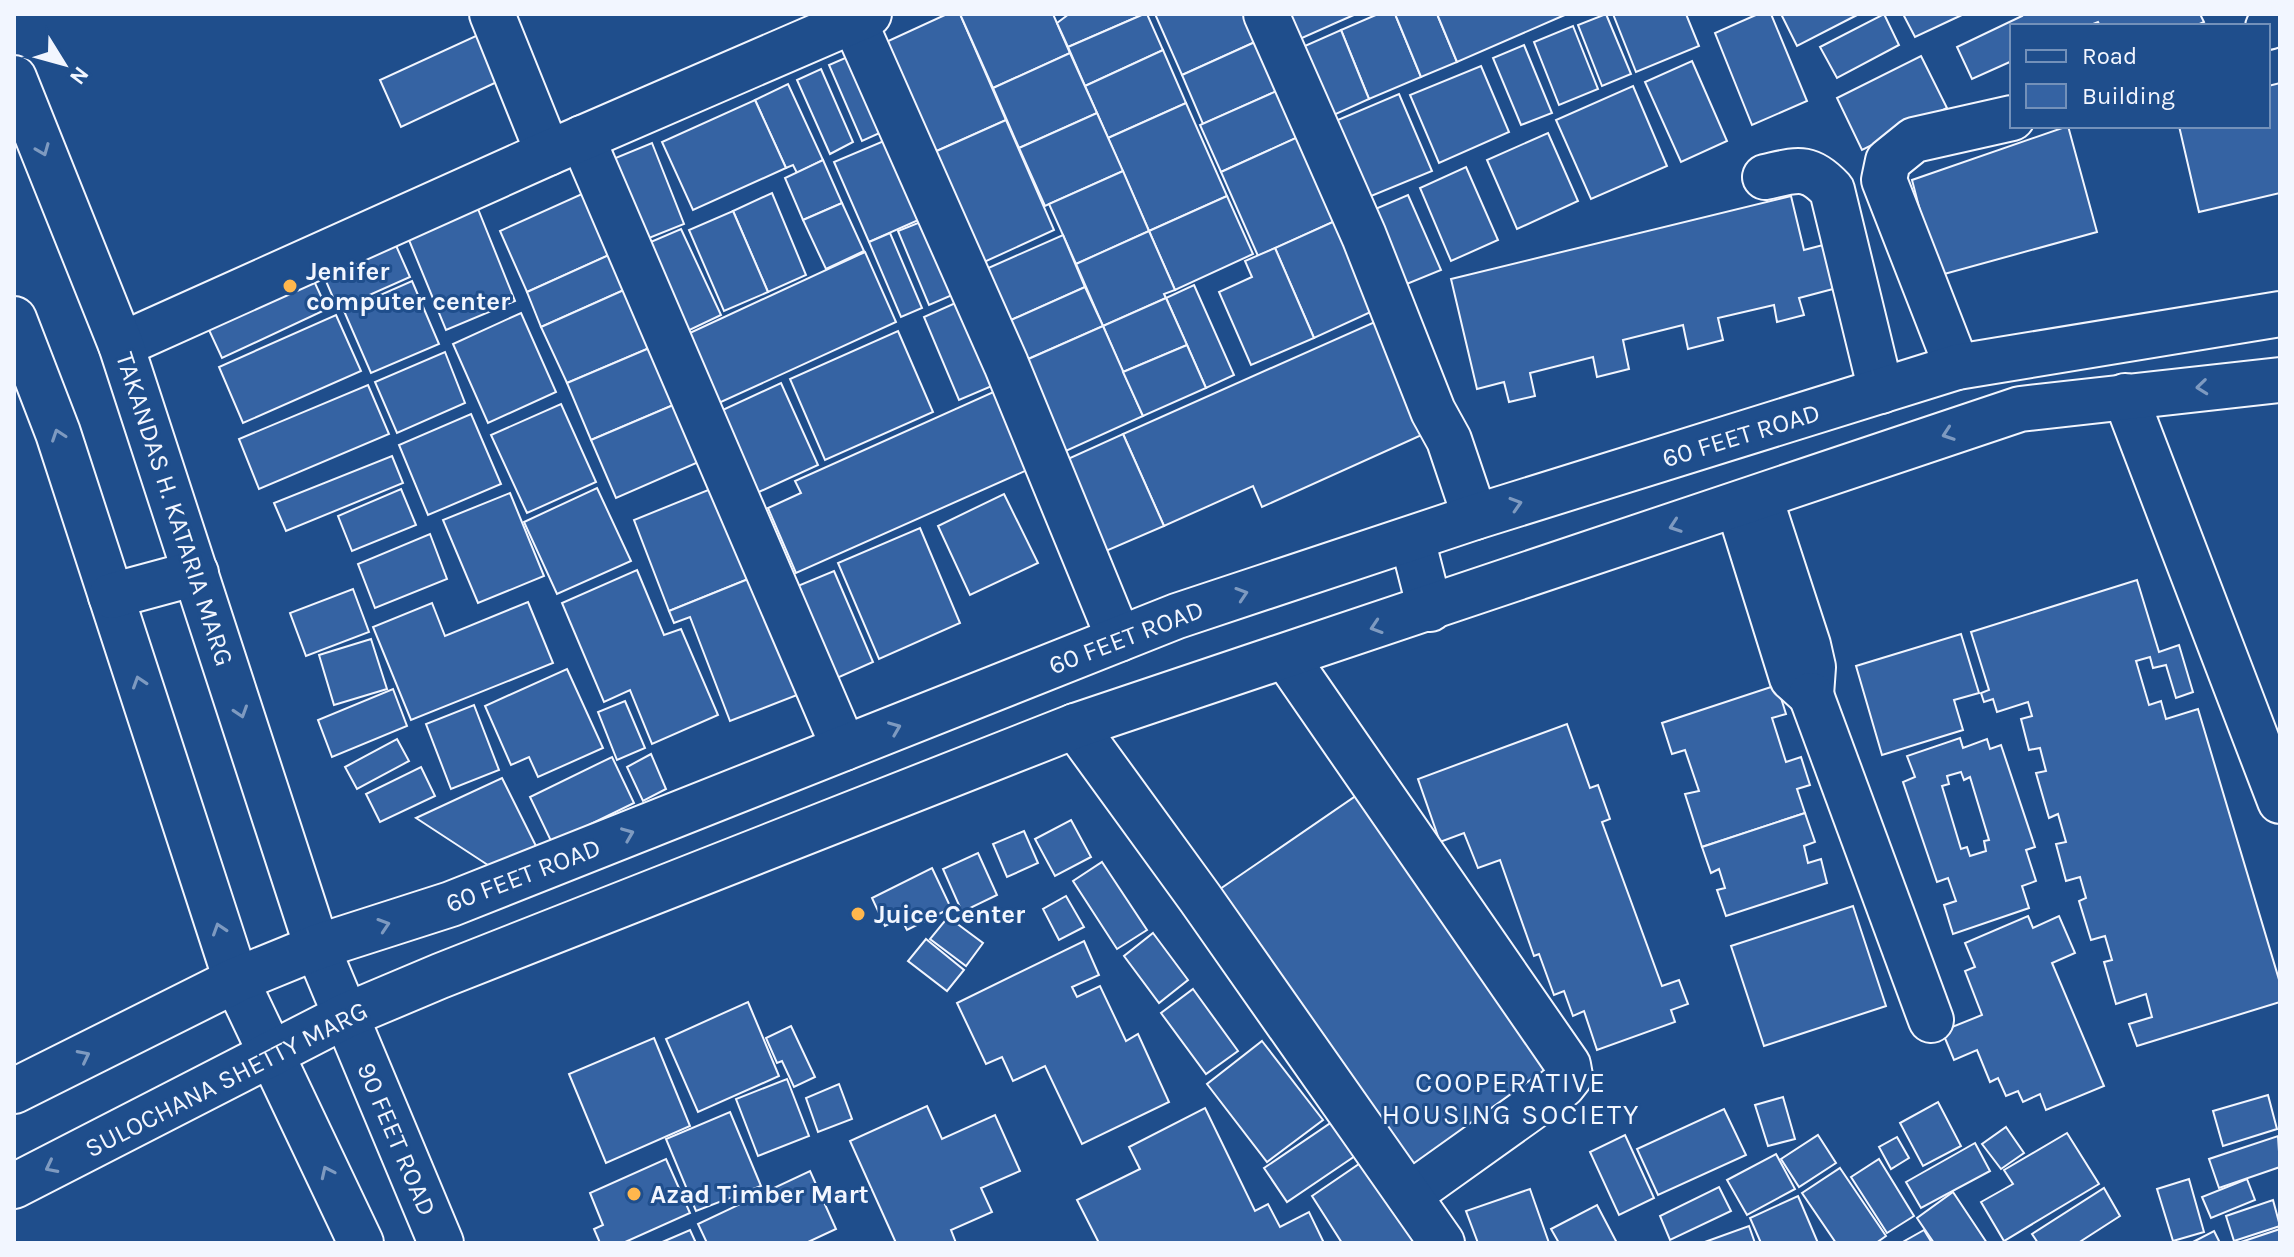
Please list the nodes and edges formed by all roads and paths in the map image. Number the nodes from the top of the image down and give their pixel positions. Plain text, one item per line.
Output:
1 (492, 14) edge
2 (1266, 14) edge
3 (861, 17) edge
4 (14, 78) edge
5 (2010, 118) edge
6 (565, 145) junction
7 (1765, 177) dead end
8 (2280, 314) edge
9 (14, 319) edge
10 (121, 345) junction
11 (1957, 367) junction
12 (2280, 380) edge
13 (1881, 391) junction
14 (2125, 396) junction
15 (1749, 501) junction
16 (1475, 517) junction
17 (1412, 539) junction
18 (196, 573) junction
19 (111, 596) junction
20 (1430, 609) junction
21 (1119, 639) junction
22 (1286, 657) junction
23 (1075, 726) junction
24 (844, 748) junction
25 (2280, 801) edge
26 (317, 947) junction
27 (236, 980) junction
28 (345, 1016) junction
29 (1931, 1020) dead end
30 (271, 1053) junction
31 (14, 1091) edge
32 (14, 1186) edge
33 (1409, 1195) junction
34 (361, 1243) edge
35 (441, 1243) edge
36 (1442, 1243) edge

1 - 6 main road
2 - 16 main road
3 - 6 main road
3 - 21 main road
4 -> 10 main road, TAKANDAS H. KATARIA MARG
5 - 11 main road
6 - 10 main road
6 - 24 main road
7 - 13 main road
8 - 11 main road, 60 FEET ROAD
19 -> 9 main road
10 - 18 main road, TAKANDAS H. KATARIA MARG
11 - 13 main road, 60 FEET ROAD
12 -> 14 main road
16 -> 13 main road, 60 FEET ROAD
14 -> 15 main road
14 - 25 main road
15 -> 20 main road
15 - 29 main road
16 - 17 main road, 60 FEET ROAD
17 - 20 main road
21 -> 17 main road, 60 FEET ROAD
18 - 19 main road
18 -> 26 main road, TAKANDAS H. KATARIA MARG
27 -> 19 main road
20 -> 22 main road
24 -> 21 main road, 60 FEET ROAD
22 - 23 main road
22 - 33 main road
23 - 28 main road, SULOCHANA SHETTY MARG
23 - 33 main road
26 -> 24 main road, 60 FEET ROAD
26 - 27 main road, 60 FEET ROAD
26 - 28 main road, 90 FEET ROAD
27 - 30 main road
31 -> 27 main road, 60 FEET ROAD
28 - 30 main road, SULOCHANA SHETTY MARG
28 - 35 main road, 90 FEET ROAD
30 -> 32 main road, SULOCHANA SHETTY MARG
34 -> 30 main road
33 - 36 main road

